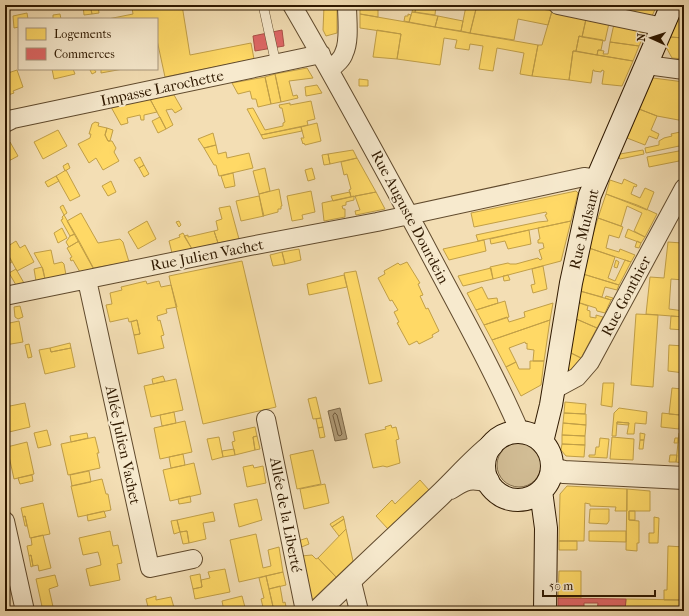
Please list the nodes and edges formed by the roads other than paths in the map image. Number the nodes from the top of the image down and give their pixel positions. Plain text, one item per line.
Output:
1 (263, 5) edge
2 (292, 5) edge
3 (347, 5) edge
4 (558, 5) edge
5 (672, 5) edge
6 (663, 27) junction
7 (325, 62) junction
8 (276, 64) junction
9 (647, 65) junction
10 (684, 70) edge
11 (5, 123) edge
12 (598, 179) junction
13 (684, 188) edge
14 (408, 214) junction
15 (87, 280) junction
16 (5, 296) edge
17 (553, 390) junction
18 (266, 419) dead end
19 (520, 432) junction
20 (542, 442) junction
21 (492, 445) junction
22 (552, 469) junction
23 (684, 478) edge
24 (488, 480) junction
25 (541, 491) junction
26 (441, 494) junction
27 (5, 521) edge
28 (193, 559) dead end
29 (352, 578) junction
30 (25, 611) edge
31 (305, 611) edge
32 (318, 611) edge
33 (359, 611) edge
34 (544, 611) edge

1 - 8 lane
2 - 7 street, Rue Auguste Dourdein
3 - 7 street
4 - 6 street
5 - 6 main road, Rue Mulsant
6 - 9 main road, Rue Mulsant
7 - 8 street, Impasse Larochette
7 - 14 street, Rue Auguste Dourdein
8 - 11 street, Impasse Larochette
9 - 10 street
9 - 12 main road, Rue Mulsant
12 - 14 street, Rue Julien Vachet
12 - 17 main road, Rue Mulsant
13 - 17 street, Rue Gonthier
14 - 15 street, Rue Julien Vachet
14 - 19 street, Rue Auguste Dourdein
15 - 16 street, Rue Julien Vachet
15 - 28 street, Allée Julien Vachet
17 - 20 main road, Rue Mulsant
18 - 31 street, Allée de la Liberté
19 - 20 main road
19 - 21 main road
20 - 22 main road
21 - 24 main road
21 - 26 main road
22 - 23 main road
22 - 25 main road
24 - 25 main road
24 - 26 main road
25 - 34 main road
26 - 29 main road
27 - 30 street
29 - 32 main road
29 - 33 street

